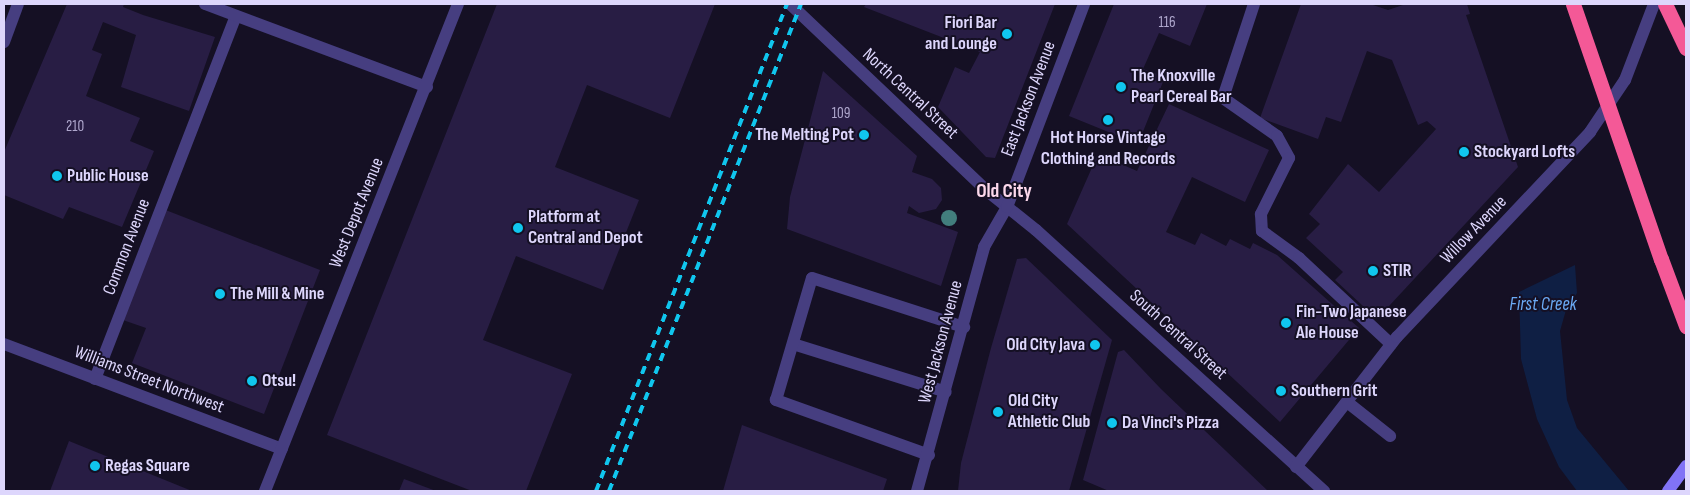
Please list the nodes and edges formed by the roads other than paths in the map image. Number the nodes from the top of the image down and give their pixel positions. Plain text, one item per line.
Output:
1 (18, 4) edge
2 (205, 4) edge
3 (458, 4) edge
4 (790, 4) edge
5 (1084, 4) edge
6 (1254, 4) edge
7 (1573, 4) edge
8 (1654, 4) edge
9 (1665, 4) edge
10 (236, 16) junction
11 (4, 42) edge
12 (1686, 48) edge
13 (426, 87) junction
14 (1007, 206) junction
15 (1686, 326) edge
16 (964, 328) junction
17 (4, 344) edge
18 (793, 344) junction
19 (1391, 344) junction
20 (95, 379) junction
21 (946, 392) junction
22 (1347, 402) junction
23 (1390, 436) dead end
24 (282, 449) junction
25 (929, 456) junction
26 (1686, 466) edge
27 (1296, 467) junction
28 (265, 491) edge
29 (917, 491) edge
30 (1324, 491) edge
31 (1668, 491) edge

1 - 11 street
2 - 10 street
3 - 13 street, West Depot Avenue
4 - 14 street, North Central Street
5 - 14 street, East Jackson Avenue
6 - 19 street
7 - 15 highway, bridge
8 - 19 street, Willow Avenue
9 - 12 highway
10 - 13 street
10 - 20 street, Common Avenue
13 - 24 street, West Depot Avenue
14 - 16 street, West Jackson Avenue
14 - 27 street, South Central Street
16 - 18 street
16 - 21 street, West Jackson Avenue
17 - 20 street, Williams Street Northwest
18 - 21 street
18 - 25 street
19 - 22 street, Willow Avenue
20 - 24 street, Williams Street Northwest
21 - 25 street, West Jackson Avenue
22 - 23 street
22 - 27 street, Willow Avenue
24 - 28 street, West Depot Avenue
25 - 29 street, West Jackson Avenue
26 - 31 main road
27 - 30 street, South Central Street

